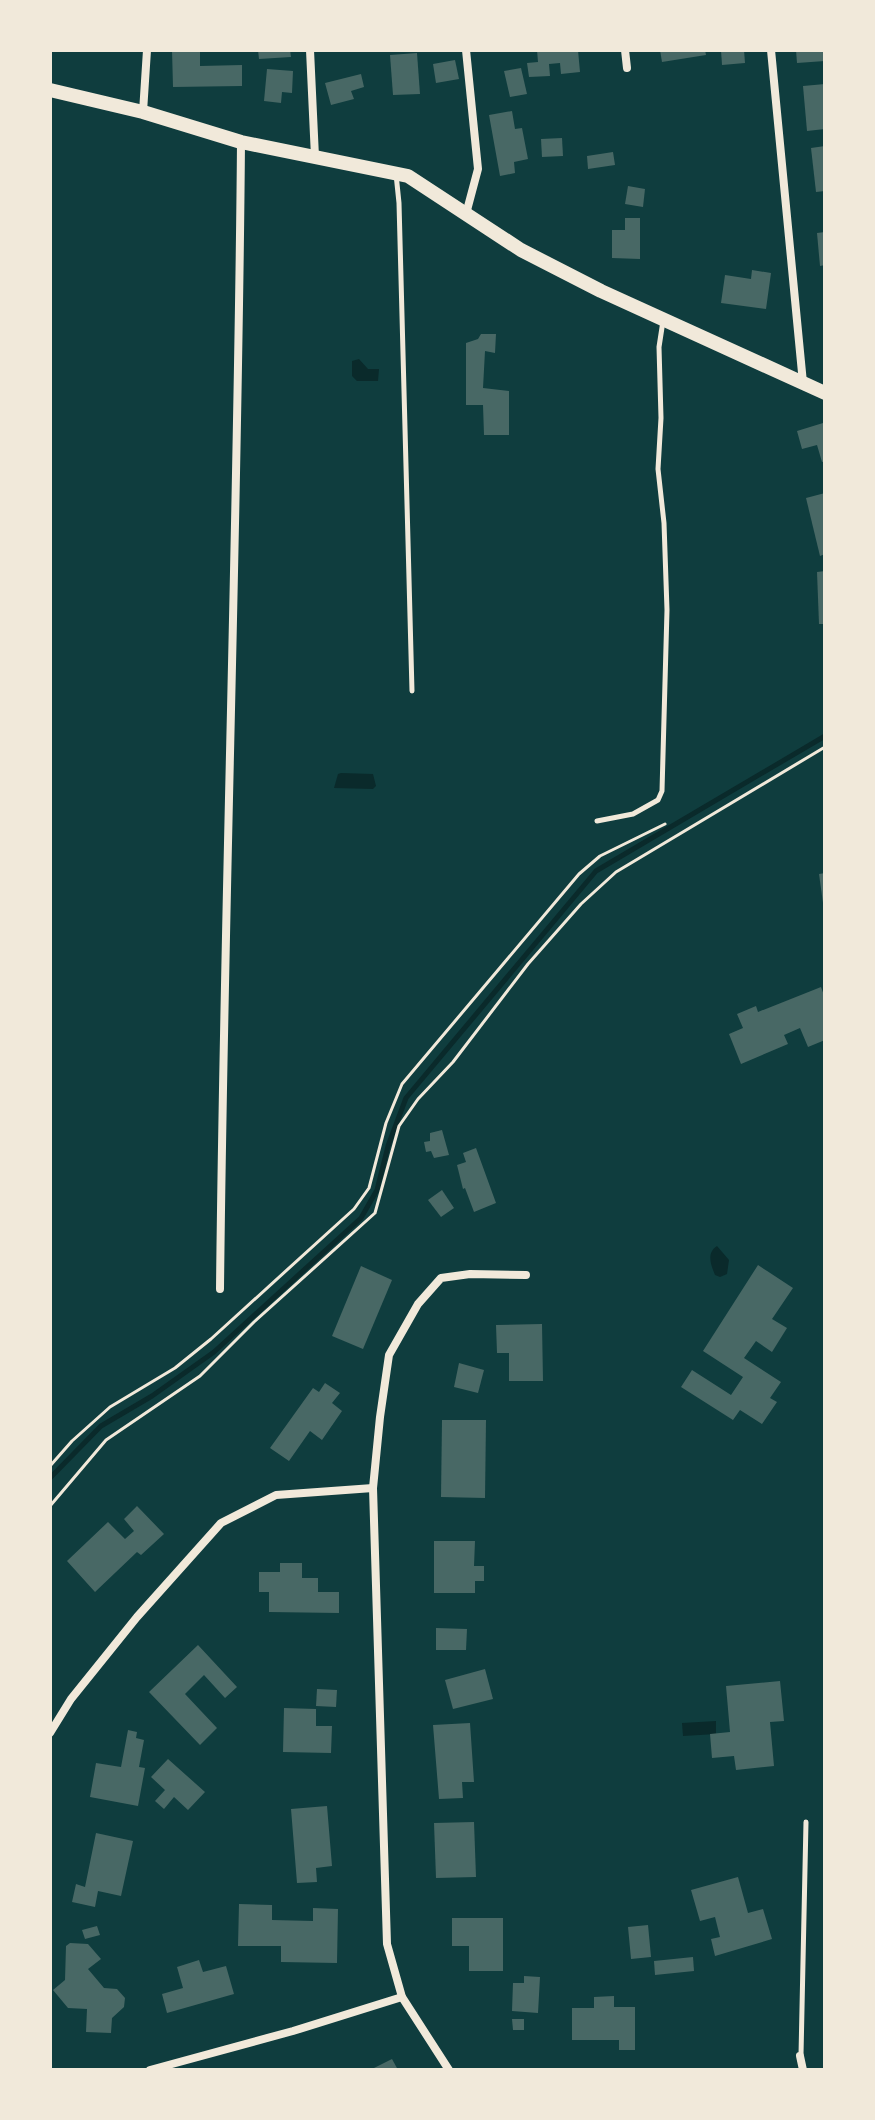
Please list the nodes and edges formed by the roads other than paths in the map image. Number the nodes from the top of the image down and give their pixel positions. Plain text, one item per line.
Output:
1 (147, 50) edge
2 (310, 50) edge
3 (466, 50) edge
4 (625, 50) edge
5 (771, 50) edge
6 (627, 68) dead end
7 (50, 90) edge
8 (143, 112) junction
9 (241, 142) junction
10 (315, 157) junction
11 (396, 173) junction
12 (466, 214) junction
13 (663, 320) junction
14 (803, 383) junction
15 (825, 393) edge
16 (412, 691) dead end
17 (597, 821) dead end
18 (526, 1275) dead end
19 (220, 1289) dead end
20 (373, 1488) junction
21 (50, 1733) edge
22 (806, 1822) dead end
23 (402, 1997) junction
24 (800, 2056) joint
25 (150, 2070) edge
26 (449, 2070) edge
27 (803, 2070) edge

1 - 8 street
2 - 10 street
3 - 12 street
4 - 6 street
5 - 14 street
7 - 8 street
8 - 9 street
9 - 10 street
9 - 19 street
10 - 11 street
11 - 12 street
11 - 16 lane
12 - 13 street
13 - 14 street
13 - 17 lane
14 - 15 street
18 - 20 street
20 - 21 street
20 - 23 street
22 - 24 lane
23 - 25 street
23 - 26 street
24 - 27 street

